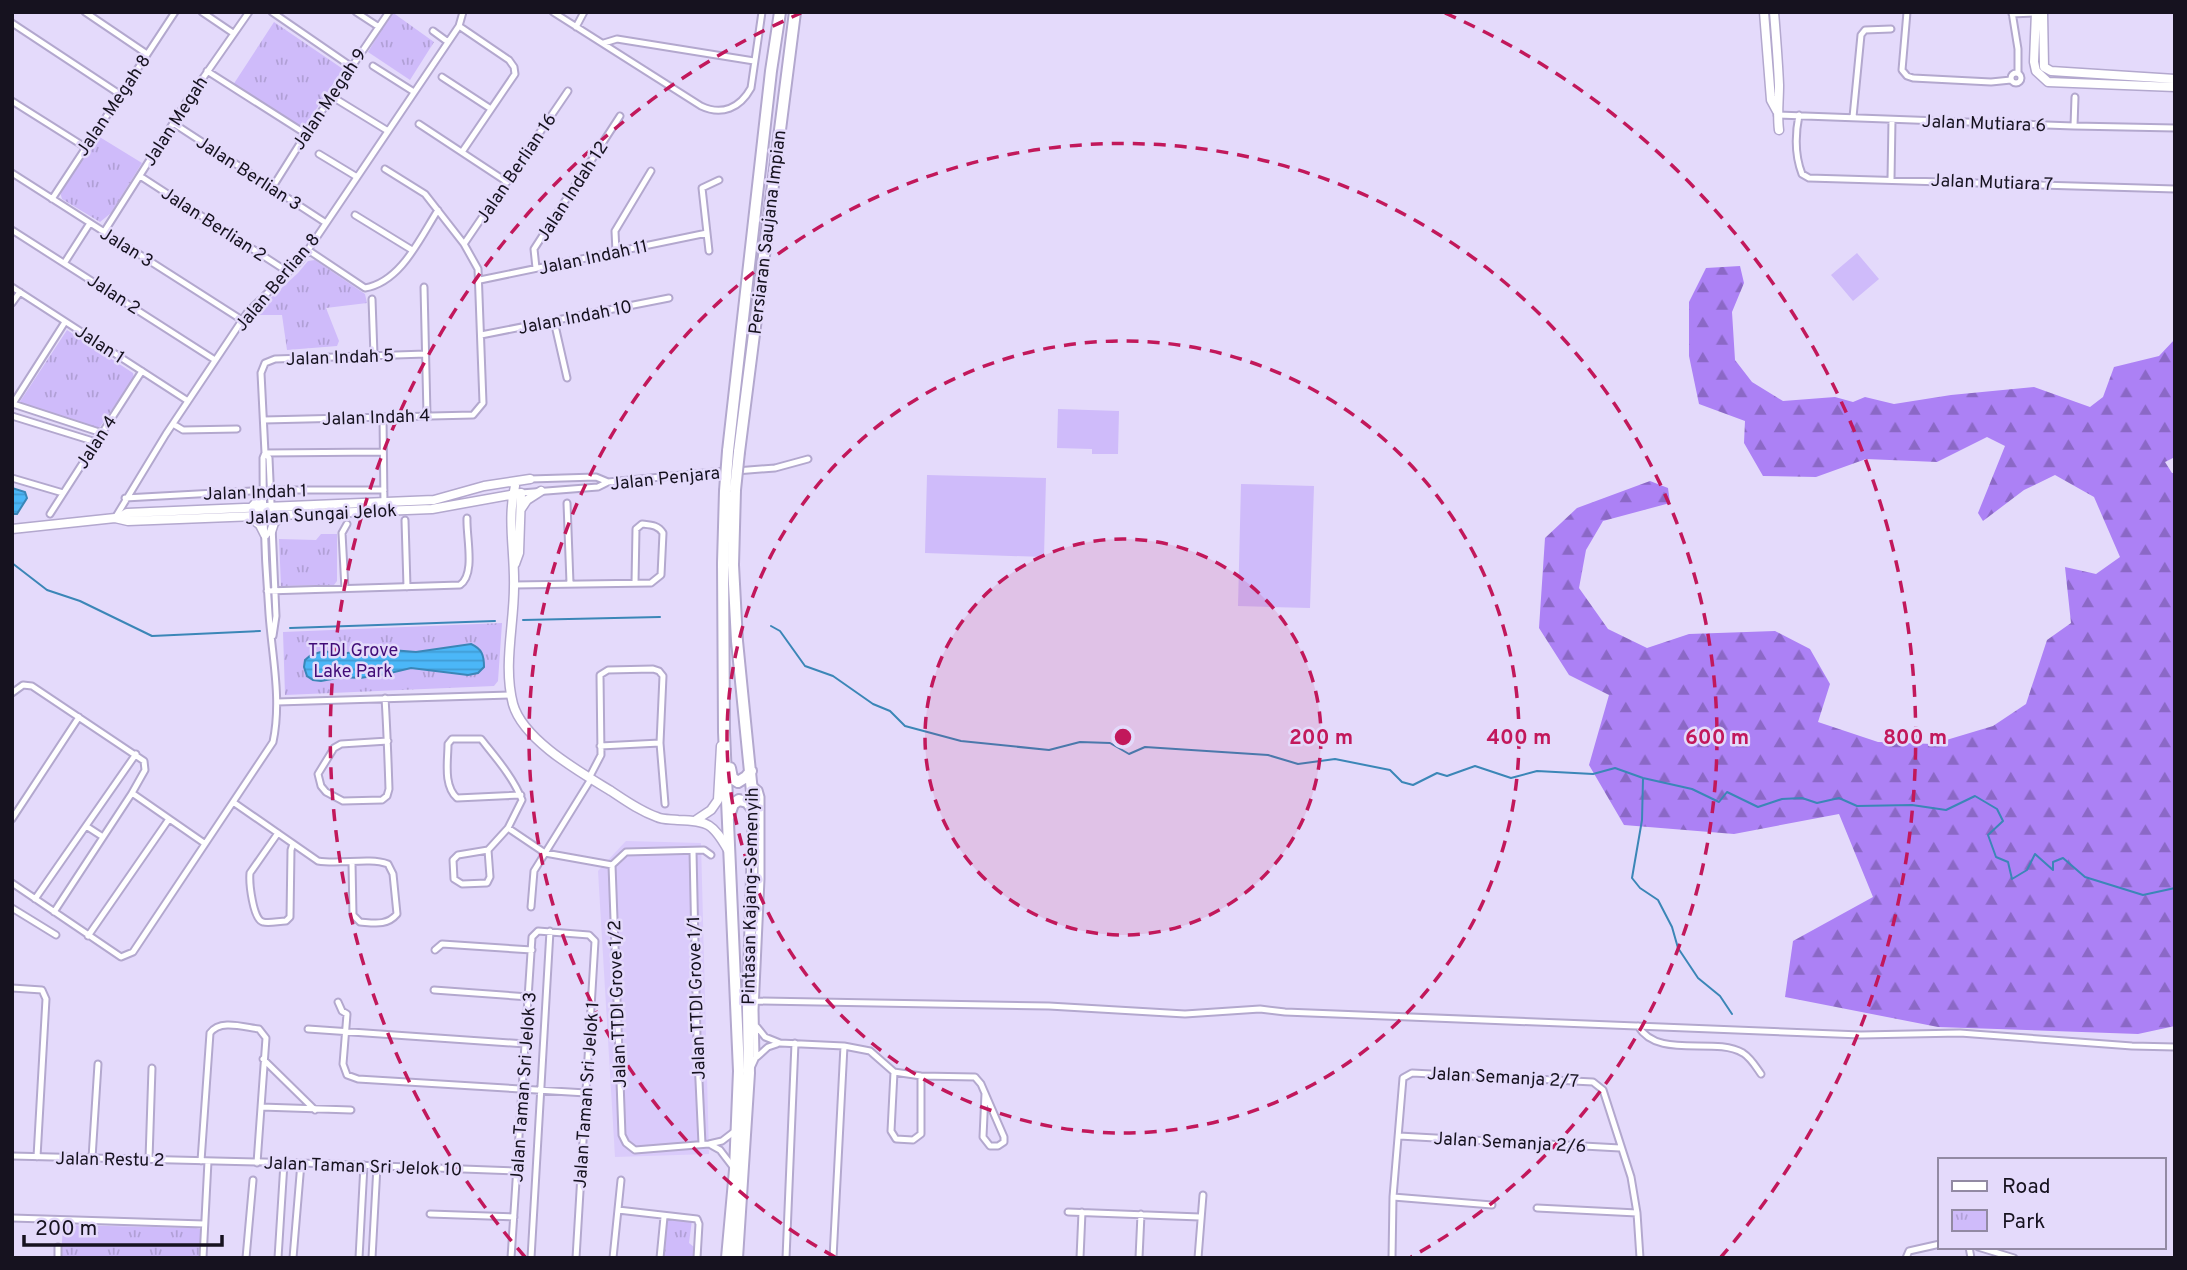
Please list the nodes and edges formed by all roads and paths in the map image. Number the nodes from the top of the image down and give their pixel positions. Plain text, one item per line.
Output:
1 (85, 12) edge
2 (175, 12) edge
3 (202, 12) edge
4 (248, 12) edge
5 (272, 12) edge
6 (356, 12) edge
7 (389, 12) edge
8 (463, 12) edge
9 (553, 12) edge
10 (584, 12) edge
11 (762, 12) edge
12 (780, 12) edge
13 (795, 12) edge
14 (1764, 12) edge
15 (1774, 12) edge
16 (1907, 12) edge
17 (2012, 13) edge
18 (2036, 13) edge
19 (2043, 13) edge
20 (12, 23) edge
21 (459, 26) junction
22 (379, 27) junction
23 (576, 27) junction
24 (1891, 29) dead end
25 (433, 31) dead end
26 (233, 33) junction
27 (448, 42) junction
28 (604, 43) junction
29 (147, 54) junction
30 (754, 61) junction
31 (373, 66) dead end
32 (352, 67) junction
33 (207, 71) junction
34 (442, 77) dead end
35 (2175, 79) edge
36 (2175, 88) edge
37 (568, 91) dead end
38 (414, 92) junction
39 (121, 95) junction
40 (331, 96) junction
41 (2075, 97) dead end
42 (12, 101) edge
43 (491, 109) junction
44 (1777, 113) junction
45 (1797, 115) junction
46 (620, 116) dead end
47 (1853, 117) junction
48 (1892, 120) junction
49 (173, 123) junction
50 (419, 124) dead end
51 (2074, 126) junction
52 (2175, 128) edge
53 (1779, 130) dead end
54 (388, 131) junction
55 (306, 134) junction
56 (85, 147) junction
57 (462, 152) junction
58 (319, 154) dead end
59 (386, 169) dead end
60 (651, 171) dead end
61 (12, 173) edge
62 (140, 176) junction
63 (357, 177) junction
64 (1891, 179) junction
65 (719, 180) dead end
66 (507, 182) junction
67 (272, 188) junction
68 (2175, 189) edge
69 (52, 199) junction
70 (438, 211) junction
71 (355, 215) dead end
72 (90, 223) junction
73 (326, 223) junction
74 (12, 230) edge
75 (104, 232) junction
76 (707, 233) junction
77 (464, 244) junction
78 (308, 250) junction
79 (412, 250) junction
80 (709, 250) dead end
81 (616, 252) junction
82 (65, 262) junction
83 (537, 268) junction
84 (288, 272) junction
85 (480, 280) junction
86 (424, 286) dead end
87 (12, 287) edge
88 (20, 292) junction
89 (669, 298) dead end
90 (372, 299) dead end
91 (12, 303) edge
92 (242, 320) junction
93 (65, 321) junction
94 (554, 321) junction
95 (481, 335) junction
96 (426, 354) junction
97 (374, 355) junction
98 (215, 360) junction
99 (142, 371) junction
100 (567, 378) dead end
101 (188, 401) junction
102 (13, 404) edge
103 (427, 415) junction
104 (12, 416) edge
105 (383, 417) junction
106 (264, 420) junction
107 (173, 424) junction
108 (237, 429) dead end
109 (102, 433) junction
110 (96, 442) junction
111 (734, 451) junction
112 (383, 452) junction
113 (265, 453) junction
114 (808, 459) dead end
115 (12, 478) edge
116 (530, 479) junction
117 (608, 482) junction
118 (494, 484) junction
119 (384, 490) junction
120 (730, 490) junction
121 (517, 491) junction
122 (541, 491) junction
123 (64, 493) junction
124 (266, 493) junction
125 (125, 498) junction
126 (493, 498) junction
127 (567, 503) dead end
128 (384, 507) junction
129 (253, 508) junction
130 (521, 509) junction
131 (269, 511) junction
132 (50, 513) dead end
133 (512, 513) junction
134 (281, 516) junction
135 (250, 517) junction
136 (117, 518) junction
137 (467, 519) dead end
138 (405, 520) dead end
139 (347, 524) dead end
140 (12, 529) edge
141 (268, 534) junction
142 (514, 567) junction
143 (570, 583) junction
144 (635, 583) junction
145 (514, 585) junction
146 (407, 587) junction
147 (345, 589) junction
148 (271, 591) junction
149 (723, 688) junction
150 (12, 693) edge
151 (512, 695) junction
152 (385, 698) junction
153 (277, 702) junction
154 (79, 717) junction
155 (724, 732) junction
156 (387, 741) junction
157 (660, 743) junction
158 (600, 746) junction
159 (136, 754) junction
160 (751, 771) junction
161 (590, 779) junction
162 (753, 785) junction
163 (132, 793) junction
164 (521, 795) junction
165 (233, 802) junction
166 (665, 804) dead end
167 (754, 812) junction
168 (12, 819) edge
169 (169, 819) junction
170 (696, 820) junction
171 (86, 826) junction
172 (508, 828) junction
173 (727, 829) junction
174 (278, 833) junction
175 (103, 836) junction
176 (205, 844) junction
177 (293, 844) junction
178 (488, 850) junction
179 (728, 850) junction
180 (693, 851) junction
181 (545, 853) junction
182 (710, 855) dead end
183 (352, 863) junction
184 (612, 865) junction
185 (12, 883) edge
186 (35, 899) junction
187 (531, 907) dead end
188 (12, 908) edge
189 (54, 912) junction
190 (550, 931) junction
191 (56, 934) dead end
192 (88, 936) junction
193 (435, 950) dead end
194 (532, 950) junction
195 (12, 988) edge
196 (434, 990) dead end
197 (529, 997) junction
198 (755, 1001) junction
199 (338, 1002) dead end
200 (755, 1025) junction
201 (1638, 1026) junction
202 (308, 1029) dead end
203 (347, 1031) junction
204 (780, 1043) junction
205 (795, 1043) junction
206 (526, 1044) junction
207 (844, 1045) junction
208 (2175, 1047) edge
209 (756, 1057) junction
210 (263, 1059) junction
211 (98, 1064) dead end
212 (152, 1068) dead end
213 (894, 1072) junction
214 (749, 1073) junction
215 (1761, 1074) dead end
216 (921, 1076) junction
217 (522, 1090) junction
218 (542, 1090) junction
219 (586, 1093) junction
220 (985, 1093) junction
221 (261, 1108) junction
222 (315, 1110) junction
223 (351, 1110) dead end
224 (737, 1129) junction
225 (1399, 1136) junction
226 (706, 1144) junction
227 (1620, 1148) junction
228 (12, 1156) edge
229 (37, 1157) junction
230 (92, 1158) junction
231 (149, 1159) junction
232 (205, 1161) junction
233 (257, 1163) junction
234 (284, 1163) junction
235 (301, 1163) junction
236 (364, 1165) junction
237 (377, 1166) junction
238 (735, 1170) junction
239 (517, 1171) junction
240 (253, 1180) dead end
241 (621, 1180) dead end
242 (1203, 1195) dead end
243 (1393, 1197) junction
244 (1492, 1205) dead end
245 (1538, 1208) dead end
246 (618, 1210) junction
247 (1068, 1212) dead end
248 (1082, 1212) junction
249 (1637, 1213) junction
250 (430, 1214) dead end
251 (1141, 1214) junction
252 (514, 1217) junction
253 (664, 1217) junction
254 (1200, 1217) junction
255 (12, 1218) edge
256 (204, 1224) junction
257 (1938, 1244) edge
258 (58, 1247) dead end
259 (1985, 1249) edge
260 (58, 1258) edge
261 (203, 1258) edge
262 (246, 1258) edge
263 (278, 1258) edge
264 (293, 1258) edge
265 (359, 1258) edge
266 (372, 1258) edge
267 (511, 1258) edge
268 (531, 1258) edge
269 (576, 1258) edge
270 (613, 1258) edge
271 (660, 1258) edge
272 (697, 1258) edge
273 (726, 1258) edge
274 (737, 1258) edge
275 (786, 1258) edge
276 (833, 1258) edge
277 (1080, 1258) edge
278 (1139, 1258) edge
279 (1198, 1258) edge
280 (1392, 1258) edge
281 (1640, 1258) edge
282 (1906, 1258) edge
283 (2014, 1258) edge

1 - 29 street
2 - 29 street, Jalan Megah 8
3 - 26 street
4 - 26 street, Jalan Megah
5 - 32 street
6 - 22 street
7 - 22 street, Jalan Megah 9
8 - 21 street, Jalan Berlian 8
9 - 23 street
10 - 23 street
11 - 30 street
12 - 111 highway, Persiaran Saujana Impian
13 - 111 highway, Persiaran Saujana Impian
14 - 44 street
15 - 44 street
16 - 17 street
17 - 18 street
18 - 19 street
18 - 36 street
19 - 35 street
20 - 39 street
21 - 27 street, Jalan Berlian 8
21 - 43 street
22 - 32 street, Jalan Megah 9
23 - 28 street
24 - 47 street
25 - 27 street
26 - 33 street, Jalan Megah
27 - 38 street, Jalan Berlian 8
28 - 30 street
28 - 30 street
29 - 39 street, Jalan Megah 8
31 - 38 street
32 - 40 street, Jalan Megah 9
33 - 49 street, Jalan Megah
33 - 55 street
34 - 43 street
37 - 66 street, Jalan Berlian 16
38 - 54 street, Jalan Berlian 8
39 - 56 street, Jalan Megah 8
40 - 54 street
40 - 55 street, Jalan Megah 9
41 - 51 street
42 - 56 street
43 - 57 street
44 - 45 street, Jalan Mutiara 6
44 - 53 street
45 - 47 street, Jalan Mutiara 6
45 - 64 street, Jalan Mutiara 7
46 - 83 street, Jalan Indah 12
47 - 48 street, Jalan Mutiara 6
48 - 51 street, Jalan Mutiara 6
48 - 64 street
49 - 62 street, Jalan Megah
49 - 67 street, Jalan Berlian 3
50 - 57 street
51 - 52 street, Jalan Mutiara 6
54 - 63 street, Jalan Berlian 8
55 - 67 street, Jalan Megah 9
56 - 69 street, Jalan Megah 8
57 - 66 street
58 - 63 street
59 - 70 street
60 - 81 street
61 - 69 street, Jalan 3
62 - 75 street, Jalan Megah
62 - 84 street, Jalan Berlian 2
63 - 73 street, Jalan Berlian 8
64 - 68 street, Jalan Mutiara 7
65 - 76 street
66 - 77 street, Jalan Berlian 16
67 - 73 street, Jalan Berlian 3
69 - 72 street, Jalan 3
70 - 77 street
70 - 79 street
71 - 79 street
72 - 75 street, Jalan 3
72 - 82 street
73 - 78 street, Jalan Berlian 8
74 - 82 street, Jalan 2
75 - 92 street, Jalan 3
76 - 80 street
76 - 81 street, Jalan Indah 11
77 - 85 street
78 - 79 street
78 - 84 street, Jalan Berlian 8
81 - 83 street, Jalan Indah 11
82 - 98 street, Jalan 2
83 - 85 street, Jalan Indah 11
84 - 92 street, Jalan Berlian 8
85 - 95 street
86 - 96 street
87 - 88 street, Jalan 1
88 - 91 street
88 - 93 street, Jalan 1
89 - 94 street, Jalan Indah 10
90 - 97 street
92 - 98 street, Jalan Berlian 8
93 - 99 street, Jalan 1
93 - 102 street
94 - 95 street, Jalan Indah 10
94 - 100 street
95 - 103 street, Jalan Indah 4
96 - 97 street, Jalan Indah 5
96 - 103 street
97 - 106 street, Jalan Indah 5
98 - 101 street, Jalan Berlian 8
99 - 101 street, Jalan 1
99 - 109 street, Jalan 4
101 - 107 street, Jalan Berlian 8
102 - 109 street
103 - 105 street, Jalan Indah 4
104 - 110 street
105 - 106 street, Jalan Indah 4
105 - 112 street
106 - 113 street
107 - 108 street
107 - 125 street, Jalan Berlian 8
109 - 110 street, Jalan 4
110 - 123 street, Jalan 4
111 - 120 highway, Pintasan Kajang-Semenyih, bridge
112 - 113 street
112 - 119 street
113 - 124 street
114 - 117 street, Jalan Penjara
115 - 123 street
116 - 117 street
116 - 118 street
116 - 121 street, Jalan Sungai Jelok
117 - 122 street, Jalan Penjara
118 - 121 street
118 - 128 street, Jalan Sungai Jelok
119 - 124 street, Jalan Indah 1
119 - 128 street
120 - 149 highway, Pintasan Kajang-Semenyih
120 - 160 highway, Pintasan Kajang-Semenyih
121 - 122 street, Jalan Penjara
121 - 126 street, Jalan Sungai Jelok
121 - 130 street
121 - 133 street
122 - 130 street
123 - 132 street, Jalan 4
124 - 125 street, Jalan Indah 1
124 - 129 street
124 - 131 street
124 - 131 street
125 - 136 street, Jalan Berlian 8
126 - 128 street, Jalan Sungai Jelok
126 - 133 street
127 - 143 street
128 - 131 street, Jalan Sungai Jelok
128 - 134 street, Jalan Sungai Jelok
129 - 131 street, Jalan Sungai Jelok
129 - 136 street, Jalan Sungai Jelok
130 - 142 street
131 - 134 street, Jalan Sungai Jelok
131 - 135 street, Jalan Sungai Jelok
131 - 141 street
133 - 142 street
134 - 141 street
135 - 136 street, Jalan Sungai Jelok
135 - 141 street
136 - 140 street, Jalan Sungai Jelok
137 - 146 street
138 - 146 street
139 - 147 street
141 - 148 street
142 - 145 street
143 - 144 street
143 - 145 street
144 - 144 street
145 - 151 street
146 - 147 street
147 - 148 street
148 - 153 street
149 - 155 highway, Pintasan Kajang-Semenyih
149 - 160 highway
150 - 154 street
151 - 152 street
151 - 161 street
152 - 153 street
152 - 156 street
153 - 165 street
154 - 159 street
154 - 168 street
155 - 170 street
155 - 173 highway, Pintasan Kajang-Semenyih
156 - 156 street
157 - 158 street
157 - 158 street
157 - 166 street
158 - 161 street
159 - 163 street
159 - 171 street
160 - 162 highway, Pintasan Kajang-Semenyih
161 - 170 street
161 - 181 street
162 - 167 highway, Pintasan Kajang-Semenyih
162 - 198 street
163 - 169 street
163 - 175 street
164 - 164 street
164 - 172 street
165 - 174 street
165 - 176 street
167 - 173 highway
167 - 214 highway, Pintasan Kajang-Semenyih
169 - 176 street
169 - 192 street
170 - 179 street
171 - 175 street
171 - 186 street
172 - 178 street
172 - 181 street
173 - 179 highway, Pintasan Kajang-Semenyih
174 - 177 street
174 - 177 street
175 - 189 street
176 - 192 street
177 - 183 street
178 - 178 street
179 - 224 highway, Pintasan Kajang-Semenyih
180 - 182 street
180 - 184 street
180 - 226 street, Jalan TTDI Grove 1/1
181 - 184 street
181 - 187 street
183 - 183 street
184 - 226 street, Jalan TTDI Grove 1/2
185 - 186 street
186 - 189 street
188 - 191 street
189 - 192 street
190 - 194 street
190 - 218 street, Jalan Taman Sri Jelok 3
190 - 219 street, Jalan Taman Sri Jelok 1
193 - 194 street
194 - 197 street, Jalan Taman Sri Jelok 3
195 - 229 street
196 - 197 street
197 - 206 street, Jalan Taman Sri Jelok 3
198 - 200 street
198 - 201 street
199 - 203 street
200 - 204 street
200 - 209 street
201 - 208 street
201 - 215 street
202 - 203 street
203 - 206 street
203 - 217 street
204 - 205 street
204 - 209 street
205 - 207 street
205 - 275 street
206 - 217 street, Jalan Taman Sri Jelok 3
207 - 213 street
207 - 276 street
209 - 214 street
210 - 221 street
210 - 222 street
210 - 232 street
211 - 230 street
212 - 231 street
213 - 216 street
213 - 216 street
214 - 274 highway, Pintasan Kajang-Semenyih
216 - 220 street
217 - 218 street
217 - 239 street, Jalan Taman Sri Jelok 3
218 - 219 street
218 - 268 street, Jalan Taman Sri Jelok 3
219 - 269 street, Jalan Taman Sri Jelok 1
220 - 220 street
221 - 222 street
221 - 233 street
222 - 223 street
224 - 226 street
224 - 238 highway, Pintasan Kajang-Semenyih
225 - 227 street, Jalan Semanja 2/6
225 - 227 street, Jalan Semanja 2/7
225 - 243 street
226 - 238 street
227 - 249 street
228 - 229 street, Jalan Restu 2
229 - 230 street, Jalan Restu 2
230 - 231 street, Jalan Restu 2
231 - 232 street, Jalan Restu 2
232 - 233 street, Jalan Taman Sri Jelok 10
232 - 256 street
233 - 234 street, Jalan Taman Sri Jelok 10
234 - 235 street, Jalan Taman Sri Jelok 10
234 - 263 street
235 - 236 street, Jalan Taman Sri Jelok 10
235 - 264 street
236 - 237 street, Jalan Taman Sri Jelok 10
236 - 265 street
237 - 239 street, Jalan Taman Sri Jelok 10
237 - 266 street
238 - 273 highway, Pintasan Kajang-Semenyih
239 - 252 street, Jalan Taman Sri Jelok 3
240 - 262 street
241 - 246 street
242 - 254 street
243 - 244 street
243 - 280 street
245 - 249 street
246 - 253 street
246 - 270 street
247 - 248 street
248 - 251 street
248 - 277 street
249 - 281 street
250 - 252 street
251 - 254 street
251 - 278 street
252 - 267 street, Jalan Taman Sri Jelok 3
253 - 271 street
253 - 272 street
254 - 279 street
255 - 256 street
256 - 261 street
257 - 282 street
258 - 260 street
259 - 283 street

